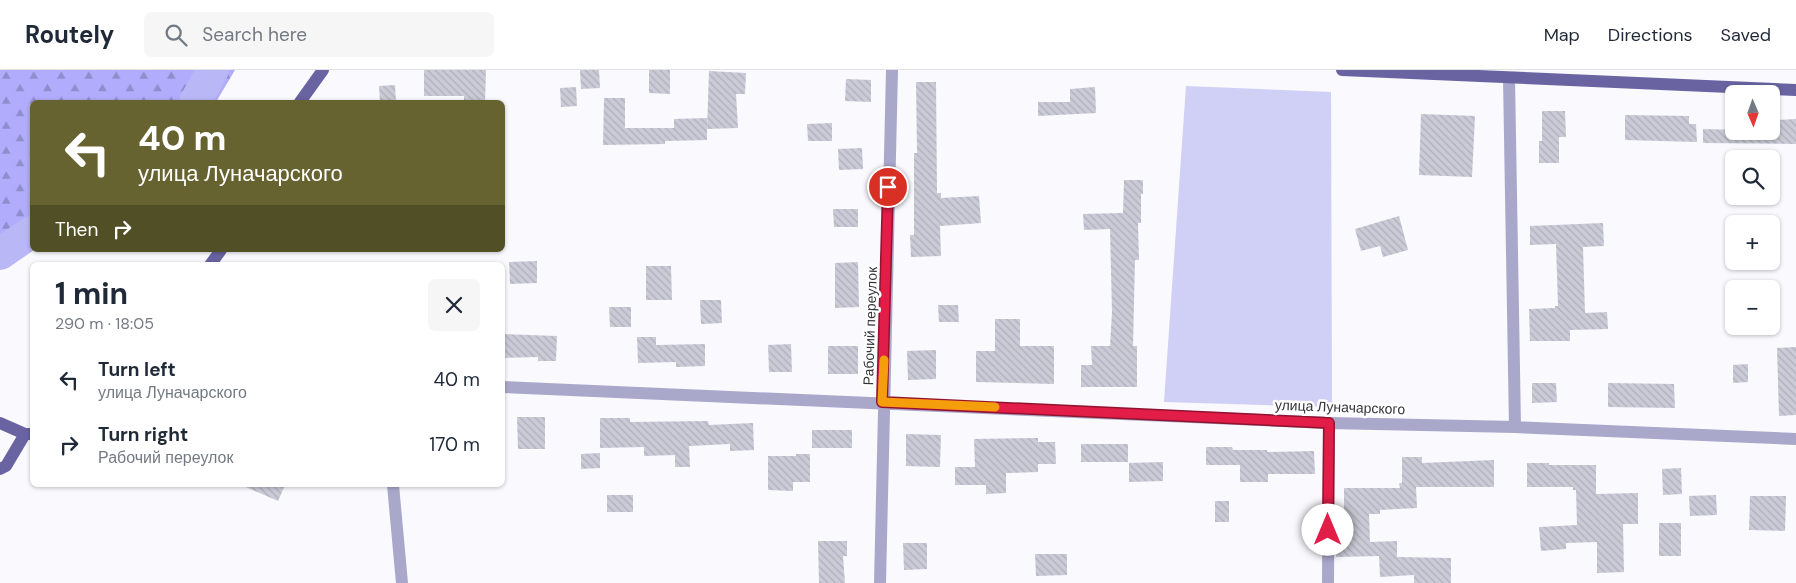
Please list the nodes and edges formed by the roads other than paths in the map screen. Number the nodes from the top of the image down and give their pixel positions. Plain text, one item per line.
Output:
1 (323, 70) edge
2 (892, 70) edge
3 (1342, 70) edge
4 (1509, 78) junction
5 (1796, 90) edge
6 (301, 100) edge
7 (505, 386) edge
8 (882, 402) junction
9 (0, 423) edge
10 (1329, 423) junction
11 (1514, 427) junction
12 (29, 434) edge
13 (1796, 439) edge
14 (0, 469) edge
15 (393, 487) edge
16 (402, 583) edge
17 (880, 583) edge
18 (1328, 583) edge

1 - 6 main road
2 - 8 street, Рабочий переулок
3 - 4 main road
4 - 5 main road
4 - 11 street
7 - 8 street, улица Луначарского
8 - 10 street, улица Луначарского
8 - 17 street, Рабочий переулок
9 - 12 main road
10 - 11 street, улица Луначарского
10 - 18 street
11 - 13 street, улица Луначарского
12 - 14 main road
15 - 16 street

